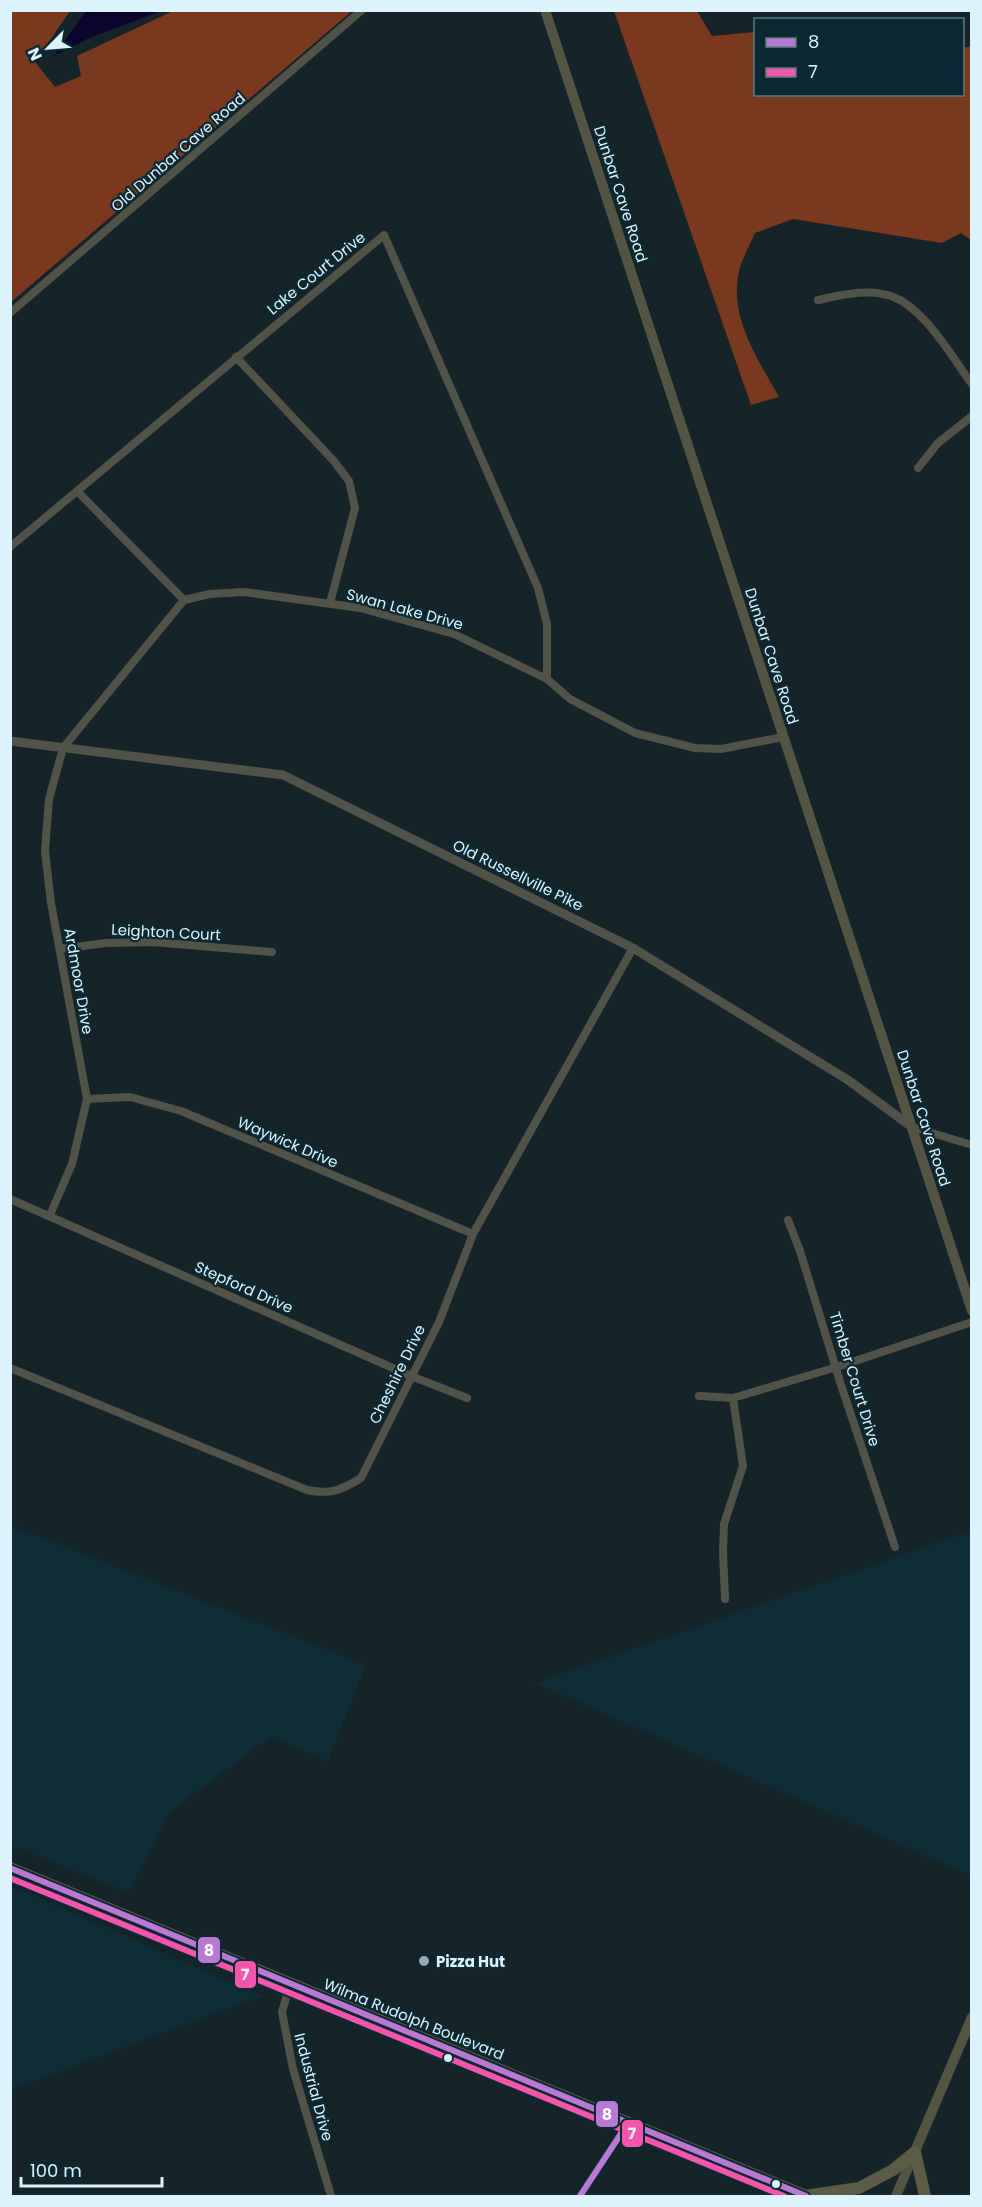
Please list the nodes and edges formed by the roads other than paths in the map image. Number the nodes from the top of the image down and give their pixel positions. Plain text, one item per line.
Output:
1 (362, 10) edge
2 (545, 10) edge
3 (818, 300) dead end
4 (10, 313) edge
5 (236, 357) junction
6 (972, 384) edge
7 (972, 416) edge
8 (918, 468) dead end
9 (77, 491) junction
10 (10, 547) edge
11 (184, 600) junction
12 (330, 603) junction
13 (547, 679) junction
14 (783, 737) junction
15 (10, 741) edge
16 (63, 748) junction
17 (633, 948) junction
18 (60, 950) junction
19 (272, 952) dead end
20 (87, 1099) junction
21 (912, 1127) junction
22 (972, 1144) edge
23 (10, 1199) edge
24 (50, 1215) junction
25 (788, 1220) dead end
26 (473, 1234) junction
27 (972, 1311) edge
28 (972, 1322) edge
29 (837, 1367) junction
30 (10, 1368) edge
31 (411, 1376) junction
32 (699, 1396) dead end
33 (467, 1398) dead end
34 (733, 1398) junction
35 (895, 1547) dead end
36 (725, 1599) dead end
37 (10, 1868) edge
38 (290, 1984) junction
39 (972, 2017) edge
40 (628, 2123) junction
41 (915, 2152) junction
42 (331, 2196) edge
43 (580, 2196) edge
44 (806, 2196) edge
45 (896, 2196) edge
46 (925, 2196) edge

1 - 4 street, Old Dunbar Cave Road
2 - 14 main road, Dunbar Cave Road
3 - 6 street
5 - 9 street, Lake Court Drive
5 - 12 street
5 - 13 street, Lake Court Drive
7 - 8 street
9 - 10 street, Lake Court Drive
9 - 11 street
11 - 12 street, Swan Lake Drive
11 - 16 street
12 - 13 street, Swan Lake Drive
13 - 14 street, Swan Lake Drive
14 - 21 main road, Dunbar Cave Road
15 - 16 street, Old Russellville Pike
16 - 17 street, Old Russellville Pike
16 - 18 street, Ardmoor Drive
17 - 21 street, Old Russellville Pike
17 - 26 street, Cheshire Drive
18 - 19 street, Leighton Court
18 - 20 street, Ardmoor Drive
20 - 24 street, Ardmoor Drive
20 - 26 street, Waywick Drive
21 - 22 street, Old Russellville Pike
21 - 27 main road, Dunbar Cave Road
23 - 24 street, Stepford Drive
24 - 31 street, Stepford Drive
25 - 29 street, Timber Court Drive
26 - 31 street, Cheshire Drive
28 - 29 street
29 - 34 street
29 - 35 street, Timber Court Drive
30 - 31 street, Cheshire Drive
31 - 33 street, Stepford Drive
32 - 34 street
34 - 36 street
37 - 38 highway, Wilma Rudolph Boulevard
38 - 40 highway, Wilma Rudolph Boulevard
38 - 42 street, Industrial Drive
39 - 41 main road
40 - 43 street
40 - 44 highway, Wilma Rudolph Boulevard
41 - 44 highway
41 - 45 main road
41 - 46 highway

